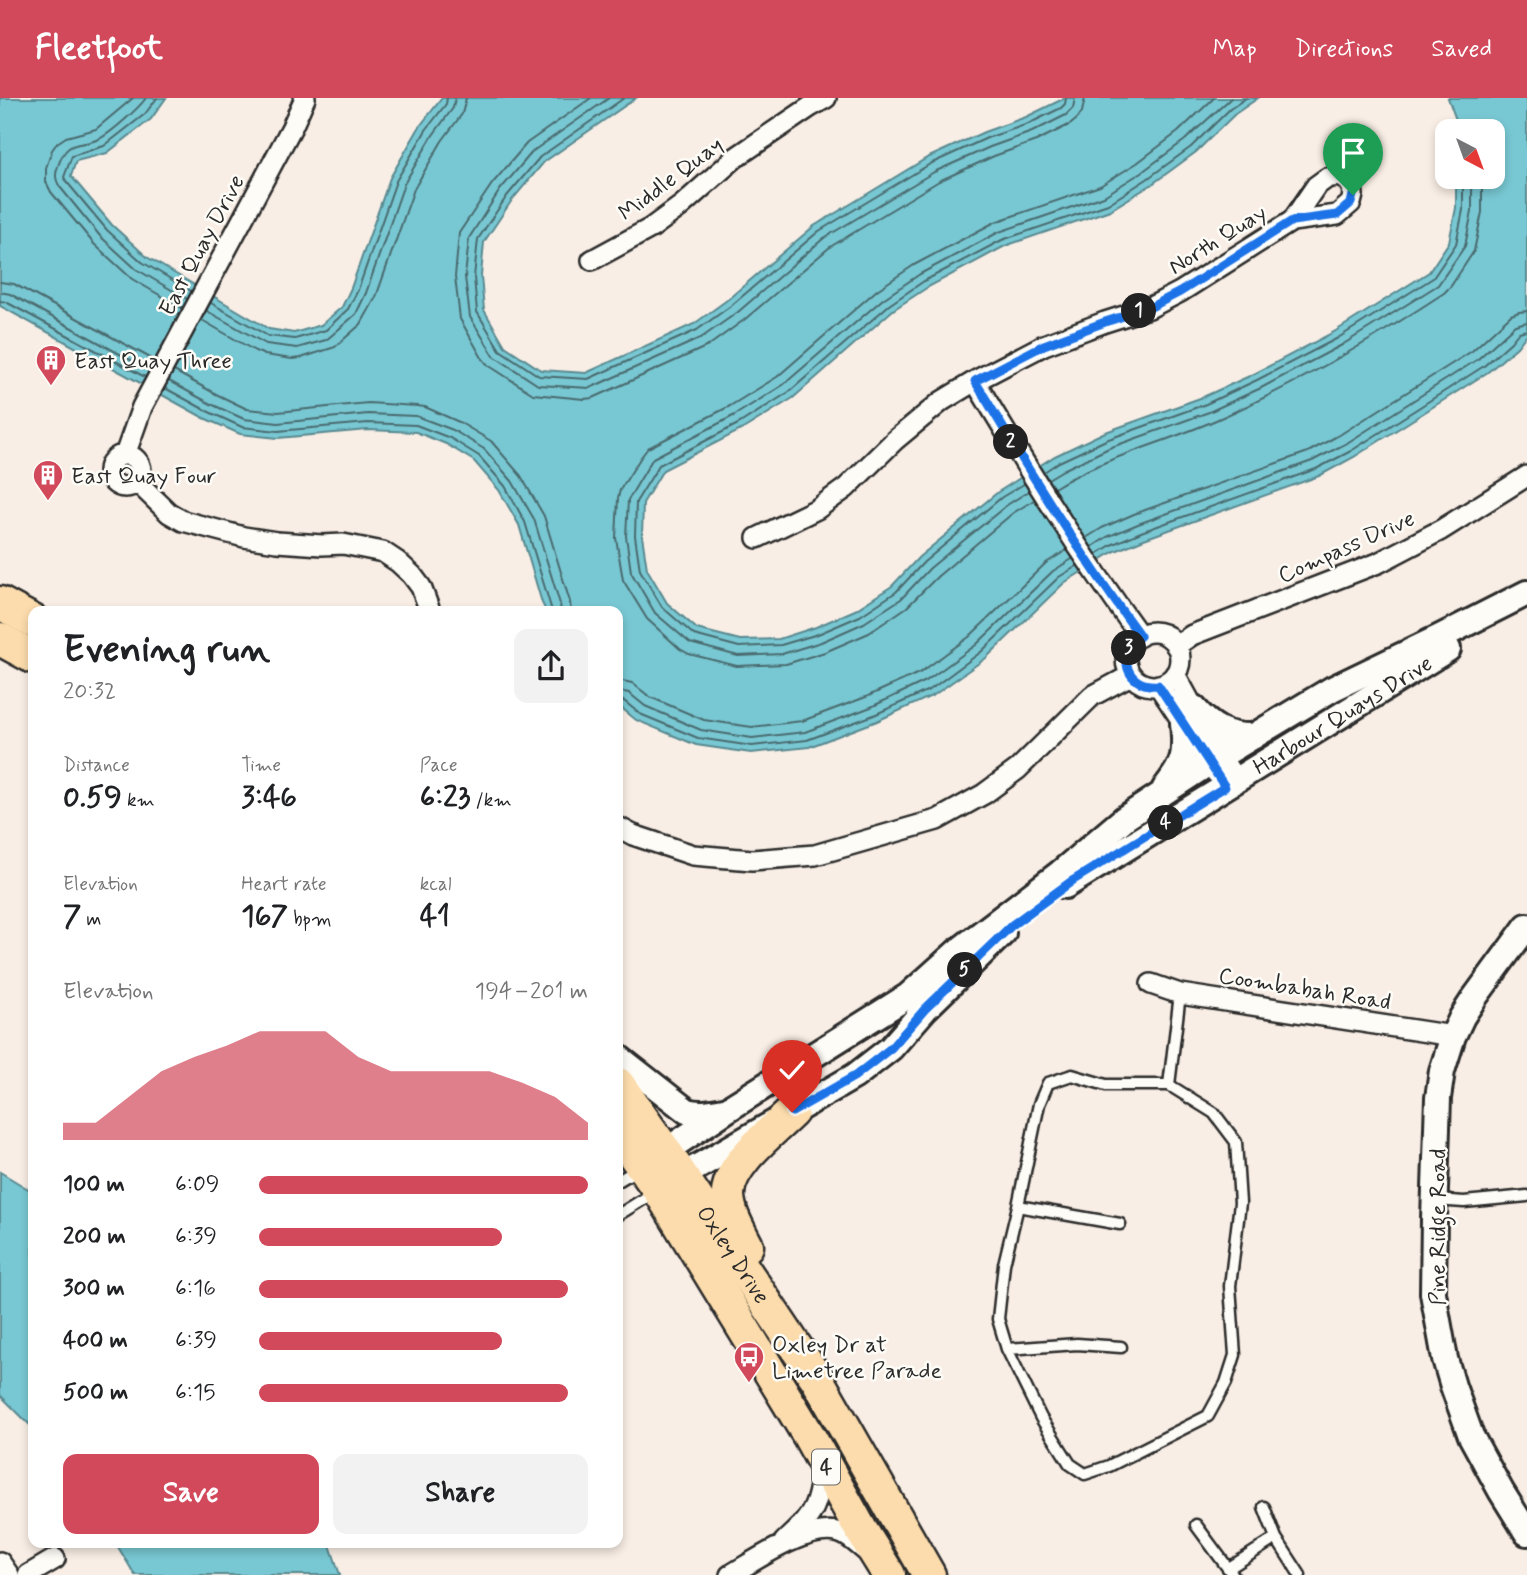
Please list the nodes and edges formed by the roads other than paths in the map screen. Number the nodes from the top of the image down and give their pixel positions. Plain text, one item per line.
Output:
1 (305, 98) edge
2 (813, 101) edge
3 (1292, 221) dead end
4 (592, 260) dead end
5 (975, 381) junction
6 (125, 455) junction
7 (1527, 476) edge
8 (137, 482) junction
9 (757, 538) dead end
10 (1527, 593) edge
11 (0, 603) edge
12 (428, 606) edge
13 (1527, 610) edge
14 (28, 618) edge
15 (1140, 636) junction
16 (0, 639) edge
17 (1176, 646) junction
18 (28, 654) edge
19 (1175, 674) junction
20 (1131, 675) junction
21 (1158, 685) junction
22 (1188, 715) junction
23 (1254, 736) junction
24 (1215, 760) junction
25 (1230, 783) junction
26 (1158, 796) junction
27 (623, 830) edge
28 (1525, 934) edge
29 (1151, 984) dead end
30 (1180, 994) junction
31 (1453, 1036) junction
32 (623, 1061) edge
33 (1168, 1085) junction
34 (623, 1097) edge
35 (728, 1109) junction
36 (792, 1112) junction
37 (623, 1139) edge
38 (653, 1173) edge
39 (1527, 1196) edge
40 (1434, 1200) junction
41 (1018, 1206) junction
42 (623, 1209) edge
43 (1120, 1224) dead end
44 (1121, 1348) dead end
45 (1007, 1349) junction
46 (817, 1379) junction
47 (824, 1462) junction
48 (1264, 1507) dead end
49 (1196, 1525) dead end
50 (1527, 1534) edge
51 (1276, 1538) junction
52 (781, 1545) junction
53 (55, 1559) dead end
54 (0, 1562) edge
55 (886, 1570) edge
56 (1231, 1571) edge
57 (9, 1575) edge
58 (28, 1575) edge
59 (730, 1575) edge
60 (929, 1575) edge
61 (1300, 1575) edge

1 - 6 street, East Quay Drive
2 - 4 street, Middle Quay
3 - 5 street, North Quay
5 - 9 street, North Quay
5 - 15 street
6 - 8 street
6 - 8 street
7 - 17 street, Compass Drive
8 - 12 street
10 - 23 street, Harbour Quays Drive
11 - 14 main road
13 - 25 street, Harbour Quays Drive
15 - 17 street
15 - 20 street
16 - 18 main road
17 - 19 street
19 - 21 street
19 - 22 street
20 - 21 street
20 - 27 street
21 - 22 street
22 - 23 street
22 - 24 street
22 - 26 street
23 - 24 street, Harbour Quays Drive
24 - 25 street
24 - 26 street, Harbour Quays Drive
25 - 36 street, Harbour Quays Drive
26 - 35 street, Harbour Quays Drive
28 - 31 street, Pine Ridge Road
29 - 30 street, Coombabah Road
30 - 31 street, Coombabah Road
30 - 33 lane
31 - 40 street, Pine Ridge Road
32 - 35 street
33 - 41 lane
33 - 45 lane
34 - 38 main road, Oxley Drive / 4
35 - 38 street, Harbour Quays Drive
36 - 38 street, Harbour Quays Drive
36 - 46 main road
37 - 38 main road, Oxley Drive / 4
38 - 42 lane, Harbour Quays Drive
38 - 46 main road, Oxley Drive / 4
38 - 47 main road, Oxley Drive / 4
39 - 40 lane
40 - 50 street, Pine Ridge Road
41 - 43 lane
41 - 45 lane
44 - 45 lane
46 - 60 main road, Oxley Drive / 4
47 - 52 street
47 - 55 main road, Oxley Drive / 4
48 - 51 lane
49 - 56 lane
51 - 56 lane
51 - 61 lane
52 - 55 street
52 - 59 street
53 - 58 street
54 - 57 street

